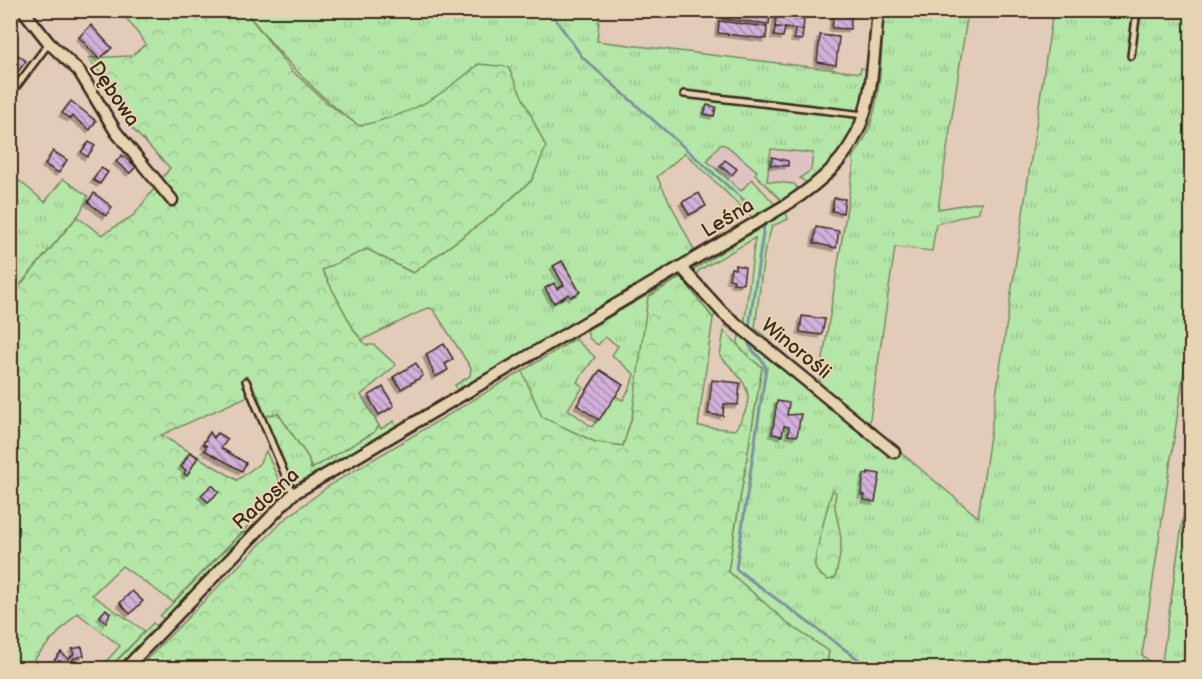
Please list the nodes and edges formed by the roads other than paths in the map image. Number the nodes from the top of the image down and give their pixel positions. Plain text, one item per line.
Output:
1 (23, 10) edge
2 (878, 10) edge
3 (1137, 10) edge
4 (49, 43) junction
5 (1131, 56) dead end
6 (684, 94) dead end
7 (10, 95) edge
8 (866, 116) junction
9 (172, 201) dead end
10 (681, 267) junction
11 (491, 378) joint
12 (246, 381) dead end
13 (894, 452) dead end
14 (293, 494) junction
15 (126, 669) edge

1 - 4 street, Dębowa
2 - 8 street, Leśna
3 - 5 lane
4 - 7 lane
4 - 9 street, Dębowa
6 - 8 lane
8 - 10 street, Leśna
10 - 11 street, Leśna
10 - 13 street, Winorośli
11 - 14 street, Radosna
12 - 14 lane
14 - 15 street, Radosna

